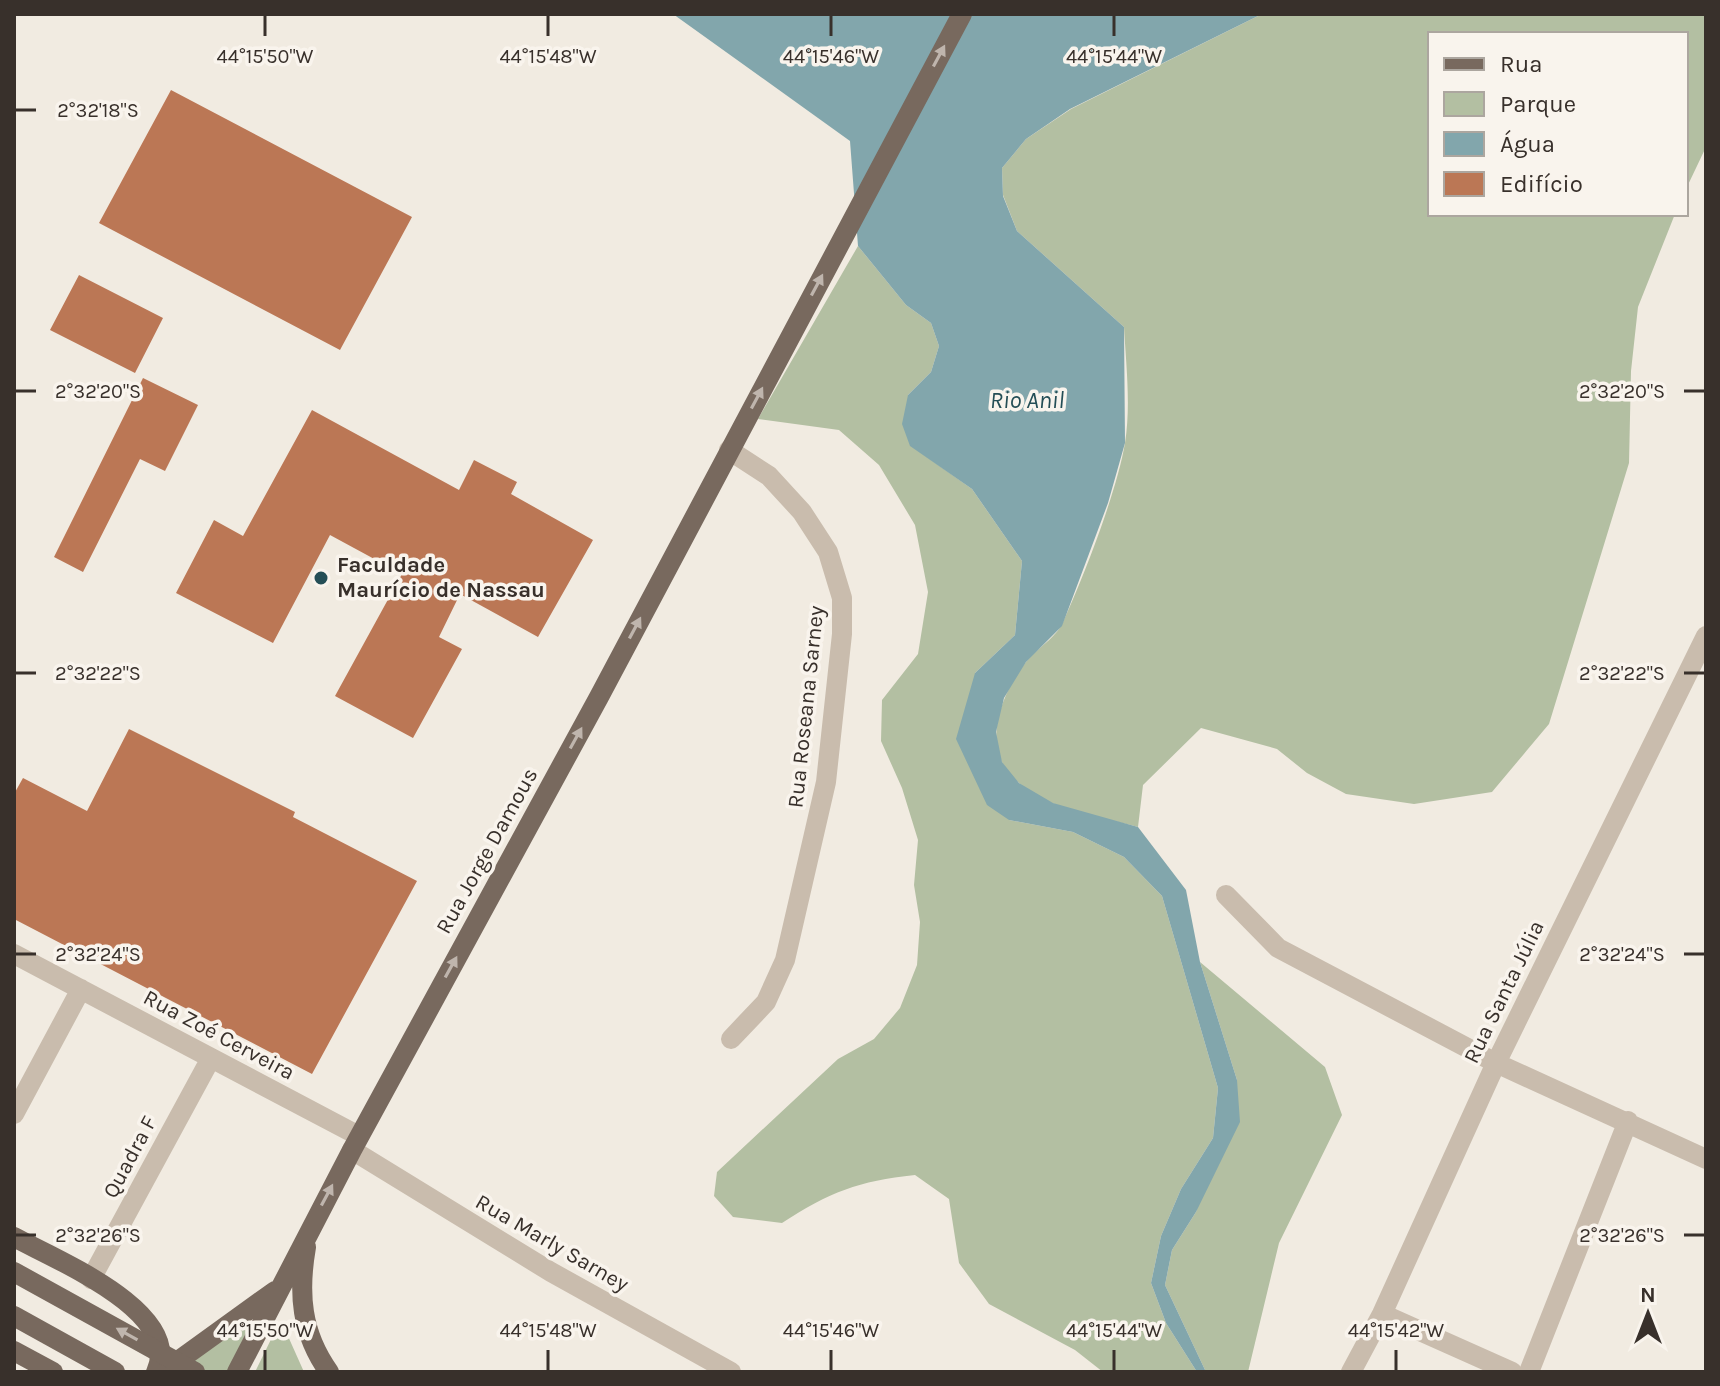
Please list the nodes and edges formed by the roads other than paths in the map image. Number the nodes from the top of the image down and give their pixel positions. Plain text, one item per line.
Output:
1 (962, 14) edge
2 (729, 450) junction
3 (1706, 636) edge
4 (1226, 895) dead end
5 (14, 954) edge
6 (81, 989) junction
7 (731, 1039) dead end
8 (211, 1058) junction
9 (1496, 1063) junction
10 (14, 1114) edge
11 (1628, 1121) junction
12 (355, 1143) junction
13 (1706, 1159) edge
14 (309, 1230) junction
15 (14, 1237) edge
16 (14, 1272) edge
17 (91, 1279) junction
18 (278, 1289) junction
19 (1382, 1314) junction
20 (14, 1316) edge
21 (14, 1351) edge
22 (53, 1372) edge
23 (115, 1372) edge
24 (156, 1372) edge
25 (162, 1372) edge
26 (195, 1372) edge
27 (237, 1372) edge
28 (329, 1372) edge
29 (731, 1372) edge
30 (1351, 1372) edge
31 (1512, 1372) edge
32 (1529, 1372) edge

2 -> 1 main road, Rua Jorge Damous
2 - 7 street, Rua Roseana Sarney
12 -> 2 main road, Rua Jorge Damous
3 - 9 street, Rua Santa Júlia
4 - 9 street
5 - 6 street, Rua Zoé Cerveira
6 - 8 street, Rua Zoé Cerveira
6 - 10 street
8 - 12 street, Rua Zoé Cerveira
8 - 17 street, Quadra F
9 - 11 street
9 - 19 street, Rua Santa Júlia
11 - 13 street
11 - 32 street
14 -> 12 main road, Rua Jorge Damous
12 - 29 street, Rua Marly Sarney
14 - 18 main road, Rua Jorge Damous
14 - 28 main road
15 - 17 main road
26 -> 16 main road, bridge
17 - 24 main road
18 - 25 main road
18 - 27 main road, Rua Jorge Damous
19 - 30 street, Rua Santa Júlia
19 - 31 street
20 - 23 main road
21 - 22 main road

